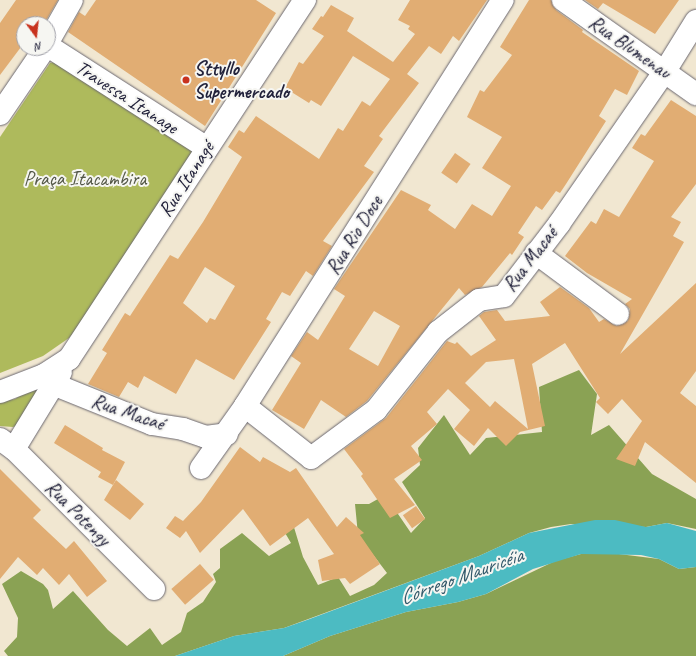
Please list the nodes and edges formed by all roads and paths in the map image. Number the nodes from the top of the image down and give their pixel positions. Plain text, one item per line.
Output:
1 (72, 0) edge
2 (305, 0) edge
3 (503, 0) edge
4 (563, 0) edge
5 (696, 21) edge
6 (56, 28) edge
7 (56, 51) edge
8 (40, 56) edge
9 (665, 71) junction
10 (696, 94) edge
11 (0, 114) edge
12 (207, 148) junction
13 (536, 253) junction
14 (618, 314) dead end
15 (69, 359) junction
16 (53, 384) junction
17 (0, 392) edge
18 (245, 406) junction
19 (227, 434) junction
20 (7, 444) edge
21 (201, 468) dead end
22 (154, 589) dead end

1 - 6 street
2 - 12 street, Rua Itanagé
3 - 18 street, Rua Rio Doce
4 - 9 street, Rua Blumenau
5 - 9 street, Rua Macaé
7 - 12 street, Travessa Itanage
8 - 11 street
9 - 10 street, Rua Blumenau
9 - 13 street, Rua Macaé
12 - 15 street, Rua Itanagé
13 - 14 street
13 - 18 street, Rua Macaé
15 - 16 street, Rua Itanagé
15 - 17 street, Rua Itanagé
16 - 19 street, Rua Macaé
16 - 20 street, Rua Itanagé
18 - 19 street, Rua Rio Doce
19 - 21 street, Rua Rio Doce
20 - 22 street, Rua Potengy

